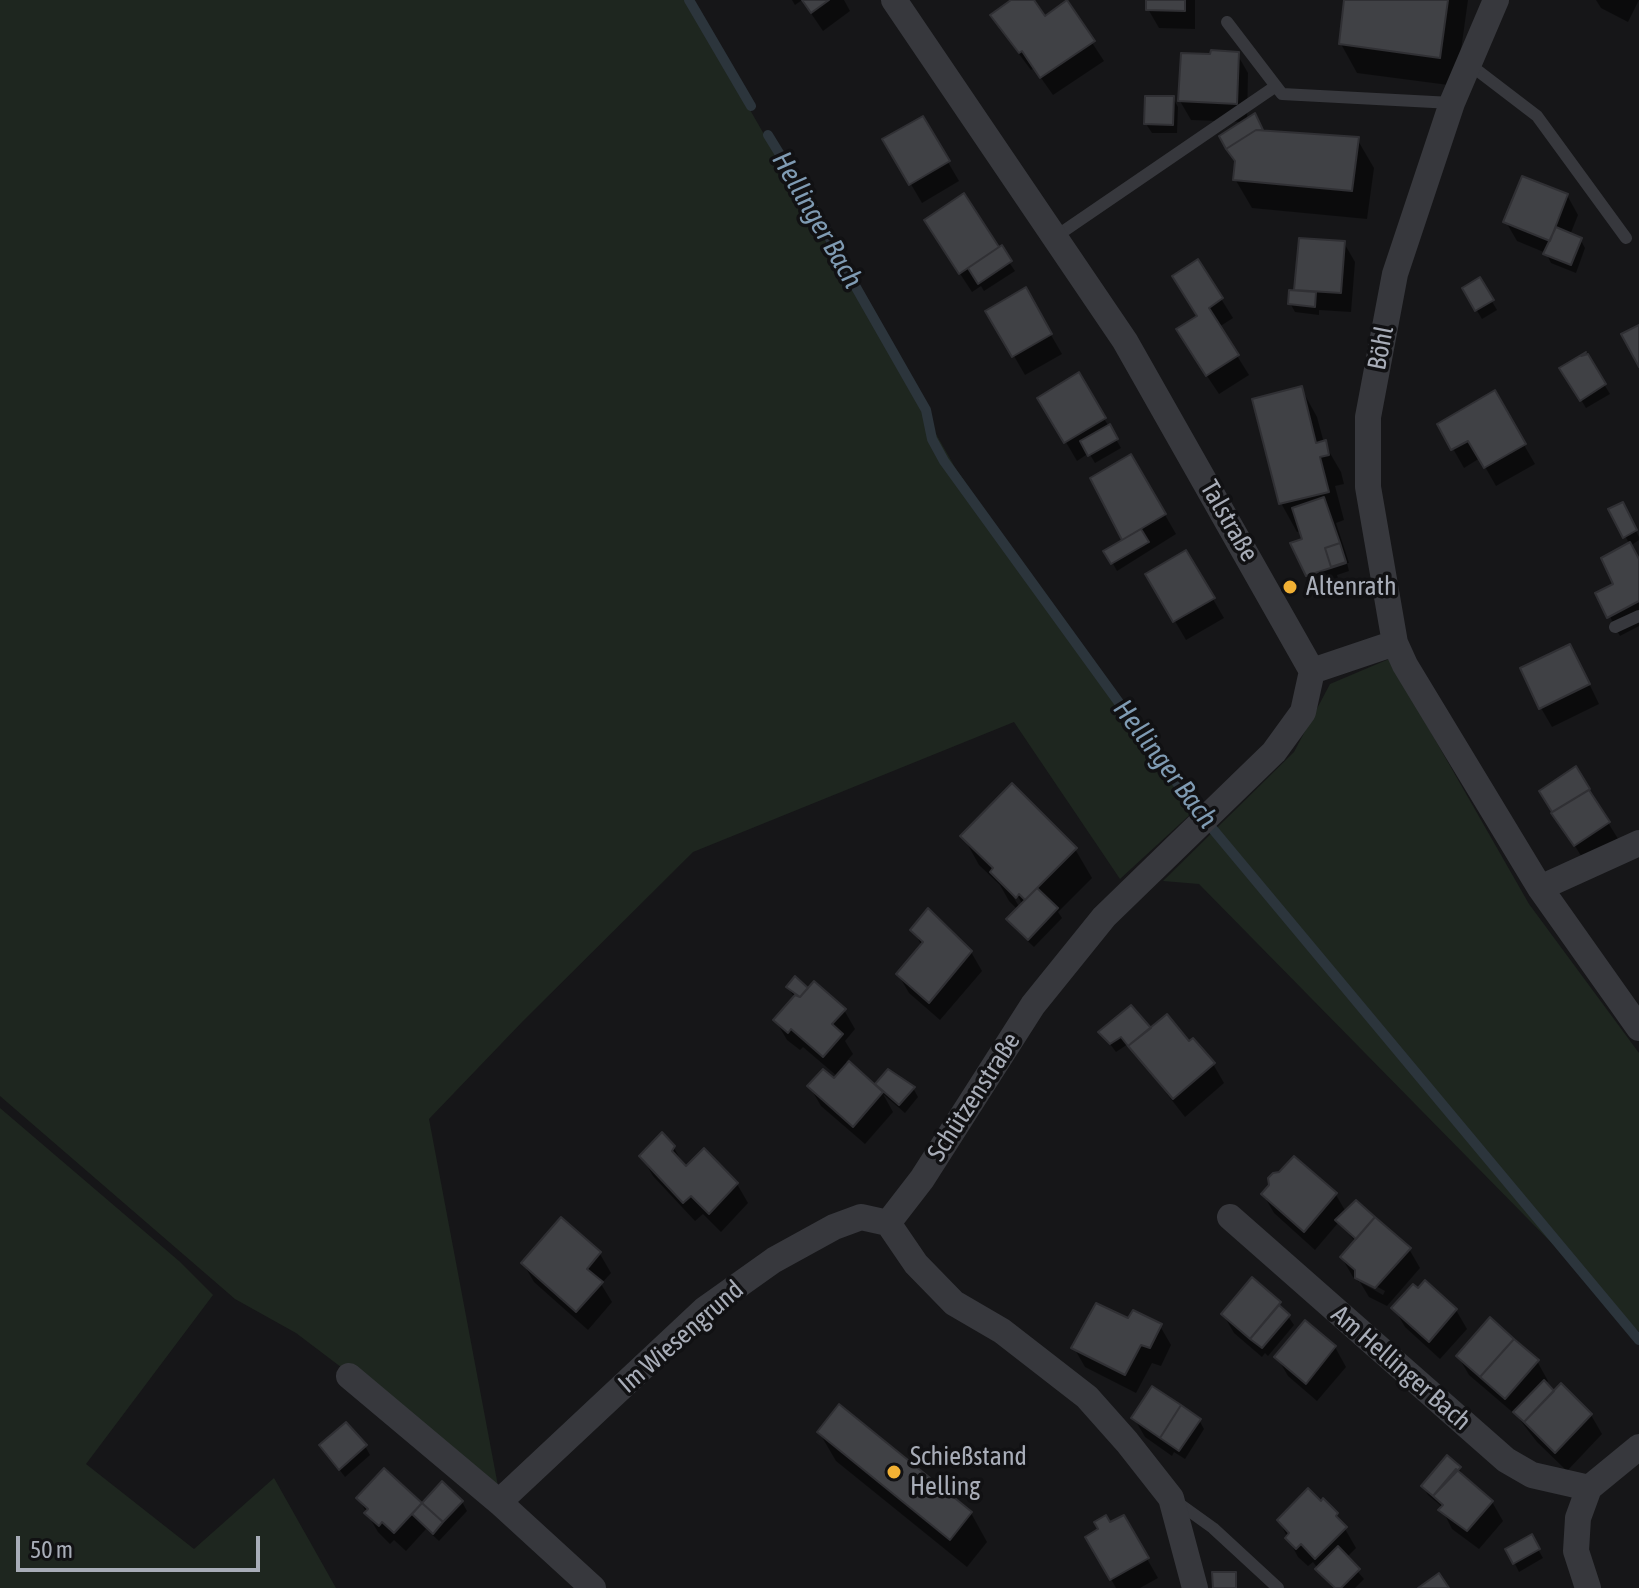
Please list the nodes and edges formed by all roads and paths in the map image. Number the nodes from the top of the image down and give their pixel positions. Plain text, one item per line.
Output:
1 (894, 0) edge
2 (1496, 0) edge
3 (1227, 22) dead end
4 (1469, 64) junction
5 (1276, 86) junction
6 (1452, 103) junction
7 (1055, 237) junction
8 (1626, 238) dead end
9 (1639, 616) edge
10 (1615, 627) dead end
11 (1395, 643) junction
12 (1312, 671) junction
13 (1639, 843) edge
14 (1540, 888) junction
15 (1639, 1028) edge
16 (1230, 1217) dead end
17 (888, 1223) junction
18 (349, 1376) dead end
19 (1639, 1447) edge
20 (1589, 1488) junction
21 (1171, 1498) junction
22 (499, 1502) junction
23 (593, 1588) edge
24 (1195, 1588) edge
25 (1278, 1588) edge
26 (1588, 1588) edge

1 - 7 street, Talstraße
2 - 4 street, Böhl
3 - 5 lane
4 - 6 street, Böhl
4 - 8 lane
5 - 6 lane
5 - 7 lane
6 - 11 street, Böhl
7 - 12 street, Talstraße
9 - 10 lane
11 - 12 street
11 - 14 street
12 - 17 street, Schützenstraße
13 - 14 street
14 - 15 street
16 - 20 street, Am Hellinger Bach
17 - 21 street
17 - 22 street, Im Wiesengrund
18 - 22 street
19 - 20 street
20 - 26 street
21 - 24 street
21 - 25 lane
22 - 23 street

